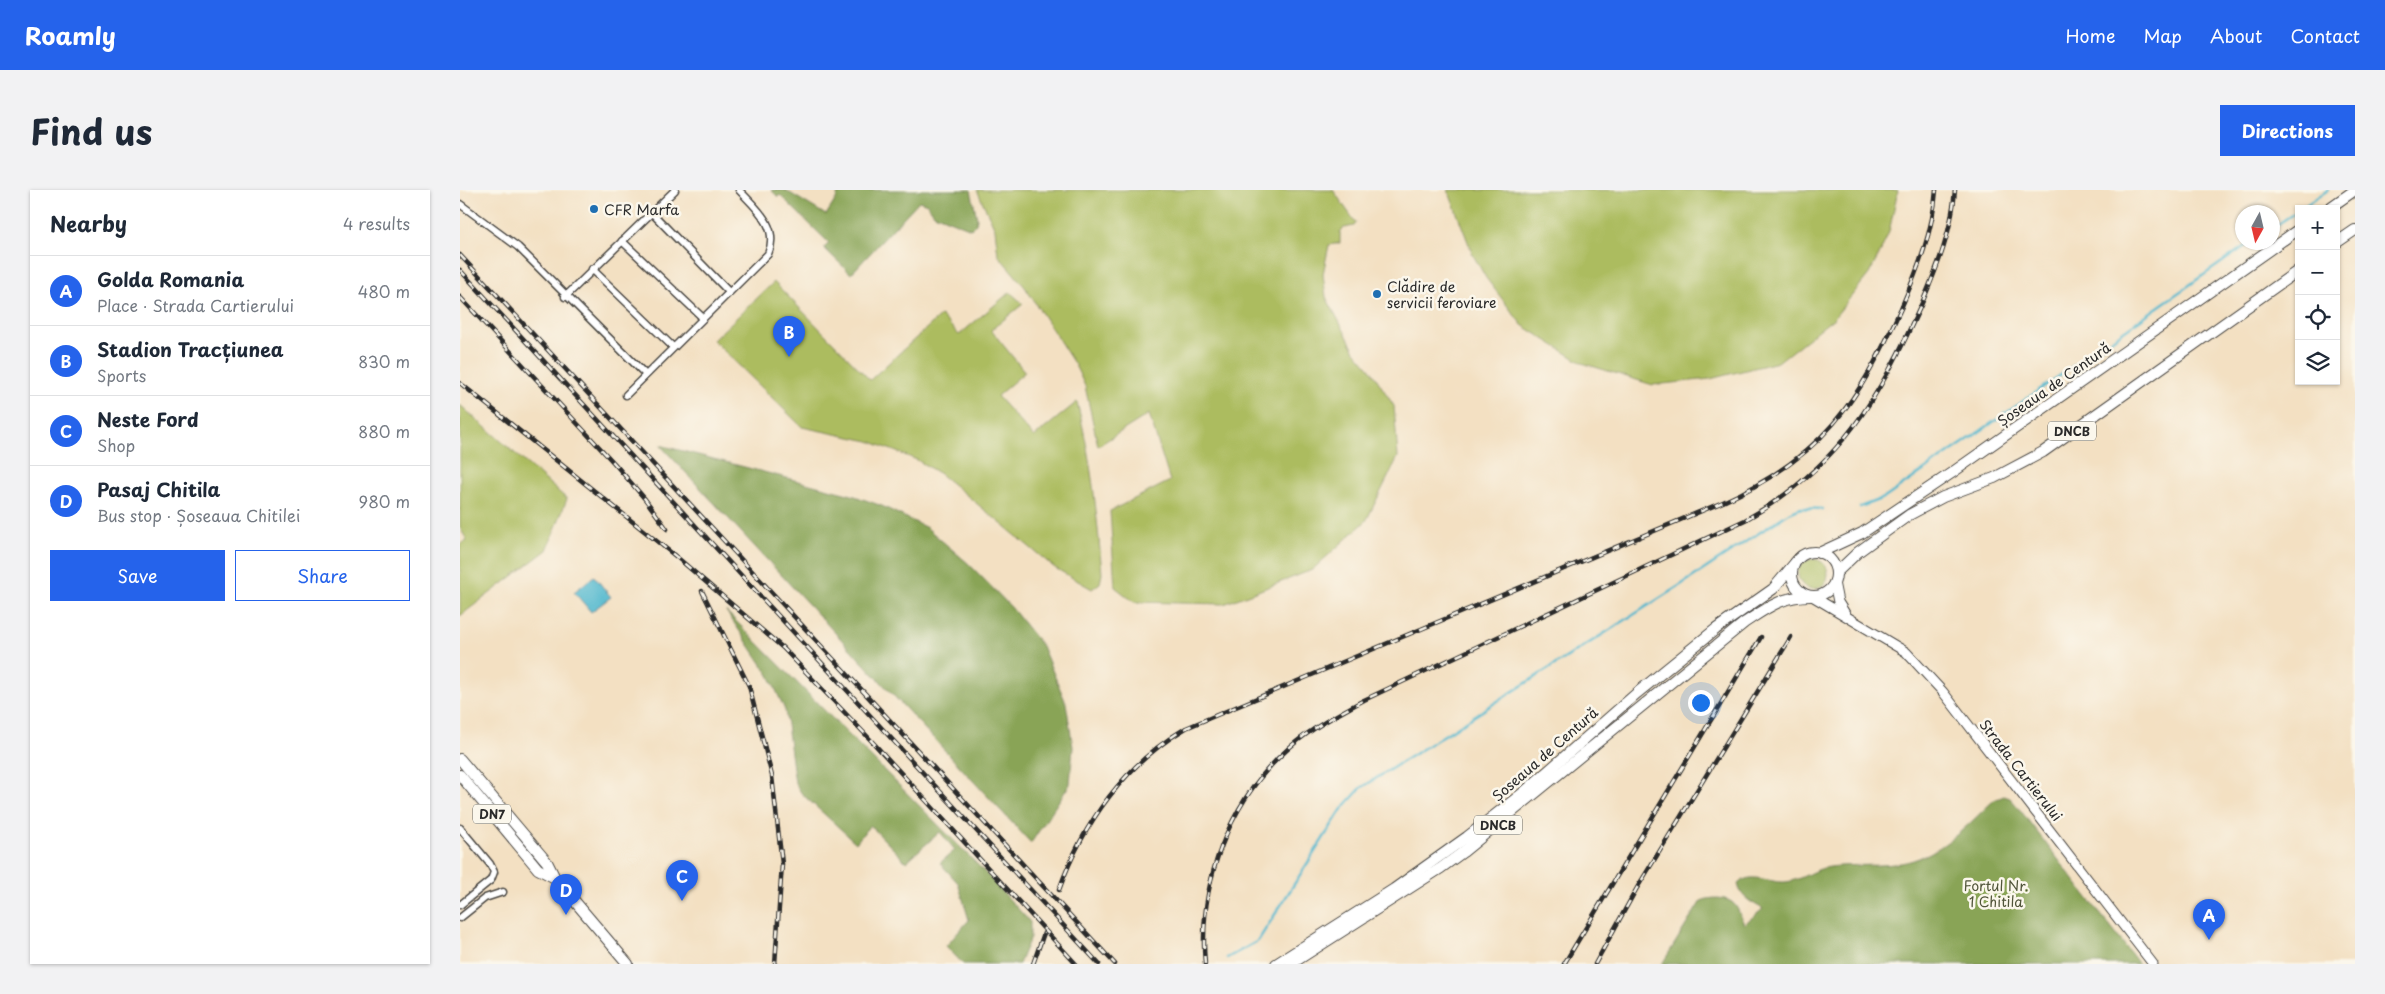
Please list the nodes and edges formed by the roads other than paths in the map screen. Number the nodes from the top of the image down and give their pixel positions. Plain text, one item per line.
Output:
1 (675, 190) edge
2 (738, 190) edge
3 (2355, 190) edge
4 (460, 204) edge
5 (2334, 205) edge
6 (652, 213) junction
7 (2355, 230) edge
8 (2295, 232) edge
9 (2340, 240) edge
10 (622, 241) junction
11 (592, 269) junction
12 (2295, 273) edge
13 (729, 292) junction
14 (565, 297) junction
15 (702, 318) junction
16 (672, 347) junction
17 (645, 374) junction
18 (626, 395) dead end
19 (1819, 553) junction
20 (1794, 564) junction
21 (1835, 578) junction
22 (1811, 596) junction
23 (1847, 615) junction
24 (460, 759) edge
25 (460, 775) edge
26 (460, 828) edge
27 (534, 846) junction
28 (524, 854) junction
29 (555, 878) junction
30 (503, 892) dead end
31 (460, 905) edge
32 (460, 918) edge
33 (1337, 931) junction
34 (628, 964) edge
35 (1276, 964) edge
36 (1291, 964) edge
37 (2153, 964) edge

1 - 6 street
2 - 13 street
3 - 5 main road
4 - 14 street
6 - 10 street
6 - 13 street
7 - 9 main road
8 - 19 main road, Șoseaua de Centură / DNCB
10 - 11 street
10 - 15 street
11 - 14 street
11 - 16 street
12 - 21 main road, Șoseaua de Centură / DNCB
13 - 15 street
14 - 17 street
15 - 16 street
16 - 17 street
17 - 18 street
19 - 20 main road, Șoseaua de Centură / DNCB
19 - 21 main road
20 - 22 main road
20 - 33 main road, Șoseaua de Centură / DNCB
21 - 22 main road, Șoseaua de Centură / DNCB
21 - 23 street
22 - 23 street, Strada Cartierului
22 - 33 main road, Șoseaua de Centură / DNCB
23 - 37 street, Strada Cartierului
24 - 27 main road, DN7
25 - 28 main road, DN7
26 - 31 street
27 - 28 main road
27 - 29 main road, DN7
28 - 29 main road, DN7
29 - 34 main road, DN7
30 - 32 street
33 - 35 main road, Șoseaua de Centură / DNCB
33 - 36 main road, Șoseaua de Centură / DNCB

